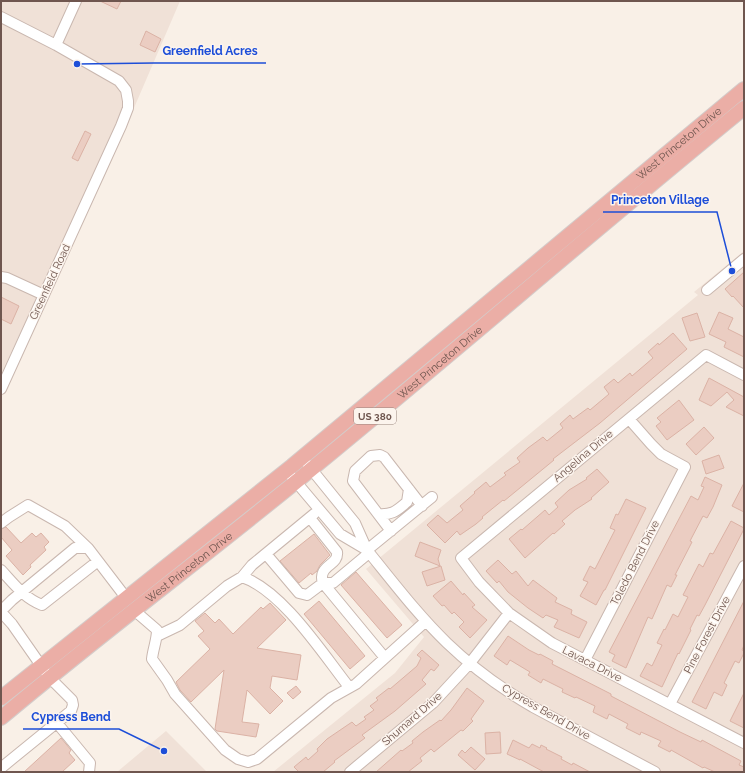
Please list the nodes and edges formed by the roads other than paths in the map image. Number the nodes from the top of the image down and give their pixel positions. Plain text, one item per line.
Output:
1 (76, 1) edge
2 (1, 17) edge
3 (56, 45) junction
4 (744, 89) edge
5 (728, 102) junction
6 (742, 114) edge
7 (743, 260) edge
8 (1, 277) edge
9 (707, 290) dead end
10 (44, 295) junction
11 (744, 375) edge
12 (1, 389) edge
13 (629, 419) junction
14 (301, 458) junction
15 (312, 469) junction
16 (286, 470) junction
17 (296, 482) junction
18 (409, 489) junction
19 (432, 497) dead end
20 (422, 506) junction
21 (320, 510) junction
22 (378, 514) junction
23 (310, 518) junction
24 (1, 523) edge
25 (391, 531) junction
26 (88, 548) junction
27 (368, 552) junction
28 (266, 554) junction
29 (460, 558) joint
30 (98, 561) junction
31 (744, 566) edge
32 (1, 570) edge
33 (242, 577) junction
34 (323, 583) junction
35 (21, 593) junction
36 (127, 599) junction
37 (135, 611) junction
38 (1, 612) edge
39 (509, 613) junction
40 (426, 621) junction
41 (157, 636) junction
42 (385, 658) junction
43 (585, 660) junction
44 (470, 663) junction
45 (40, 666) junction
46 (49, 677) junction
47 (349, 687) junction
48 (1, 698) edge
49 (670, 704) junction
50 (1, 718) edge
51 (57, 723) junction
52 (744, 743) edge
53 (1, 768) edge
54 (89, 772) edge
55 (350, 772) edge
56 (655, 772) edge

1 - 3 street
2 - 3 street, Greenfield Road
3 - 10 street, Greenfield Road
4 - 5 highway, West Princeton Drive / US 380
5 - 6 street
5 - 14 highway, West Princeton Drive / US 380
6 - 15 highway, West Princeton Drive / US 380
7 - 9 street
8 - 10 street
10 - 12 street, Greenfield Road
11 - 13 street, Angelina Drive
13 - 29 street, Angelina Drive
13 - 43 street, Toledo Bend Drive
14 - 15 street, Cypress Bend Drive
14 - 16 highway, West Princeton Drive / US 380
15 - 17 highway, West Princeton Drive / US 380
15 - 27 street, Cypress Bend Drive
16 - 17 street, Cypress Bend Drive
16 - 36 highway, West Princeton Drive / US 380
17 - 21 street, Cypress Bend Drive
17 - 37 highway, West Princeton Drive / US 380
18 - 20 street
18 - 22 street
18 - 22 street
19 - 20 street
20 - 25 street
21 - 23 street
21 - 27 street, Cypress Bend Drive
22 - 25 street
23 - 28 street
23 - 34 street
24 - 26 street
25 - 27 street
26 - 30 street
26 - 35 street
27 - 34 street
27 - 40 street, Cypress Bend Drive
28 - 33 street
28 - 34 street
29 - 39 street, Lavaca Drive
30 - 35 street
30 - 36 street
31 - 49 street, Pine Forest Drive
32 - 35 street
33 - 41 street
33 - 47 street
34 - 42 street
35 - 38 street
36 - 45 highway, West Princeton Drive / US 380
37 - 41 street
37 - 46 highway, West Princeton Drive / US 380
38 - 45 street
39 - 43 street, Lavaca Drive
39 - 44 street, Shumard Drive
40 - 42 street
40 - 44 street, Cypress Bend Drive
41 - 47 street
42 - 47 street
43 - 49 street, Lavaca Drive
44 - 55 street, Shumard Drive
44 - 56 street, Cypress Bend Drive
45 - 46 street
45 - 48 highway, West Princeton Drive / US 380
46 - 50 highway, West Princeton Drive / US 380
46 - 51 street
49 - 52 street, Lavaca Drive
51 - 53 street
51 - 54 street

